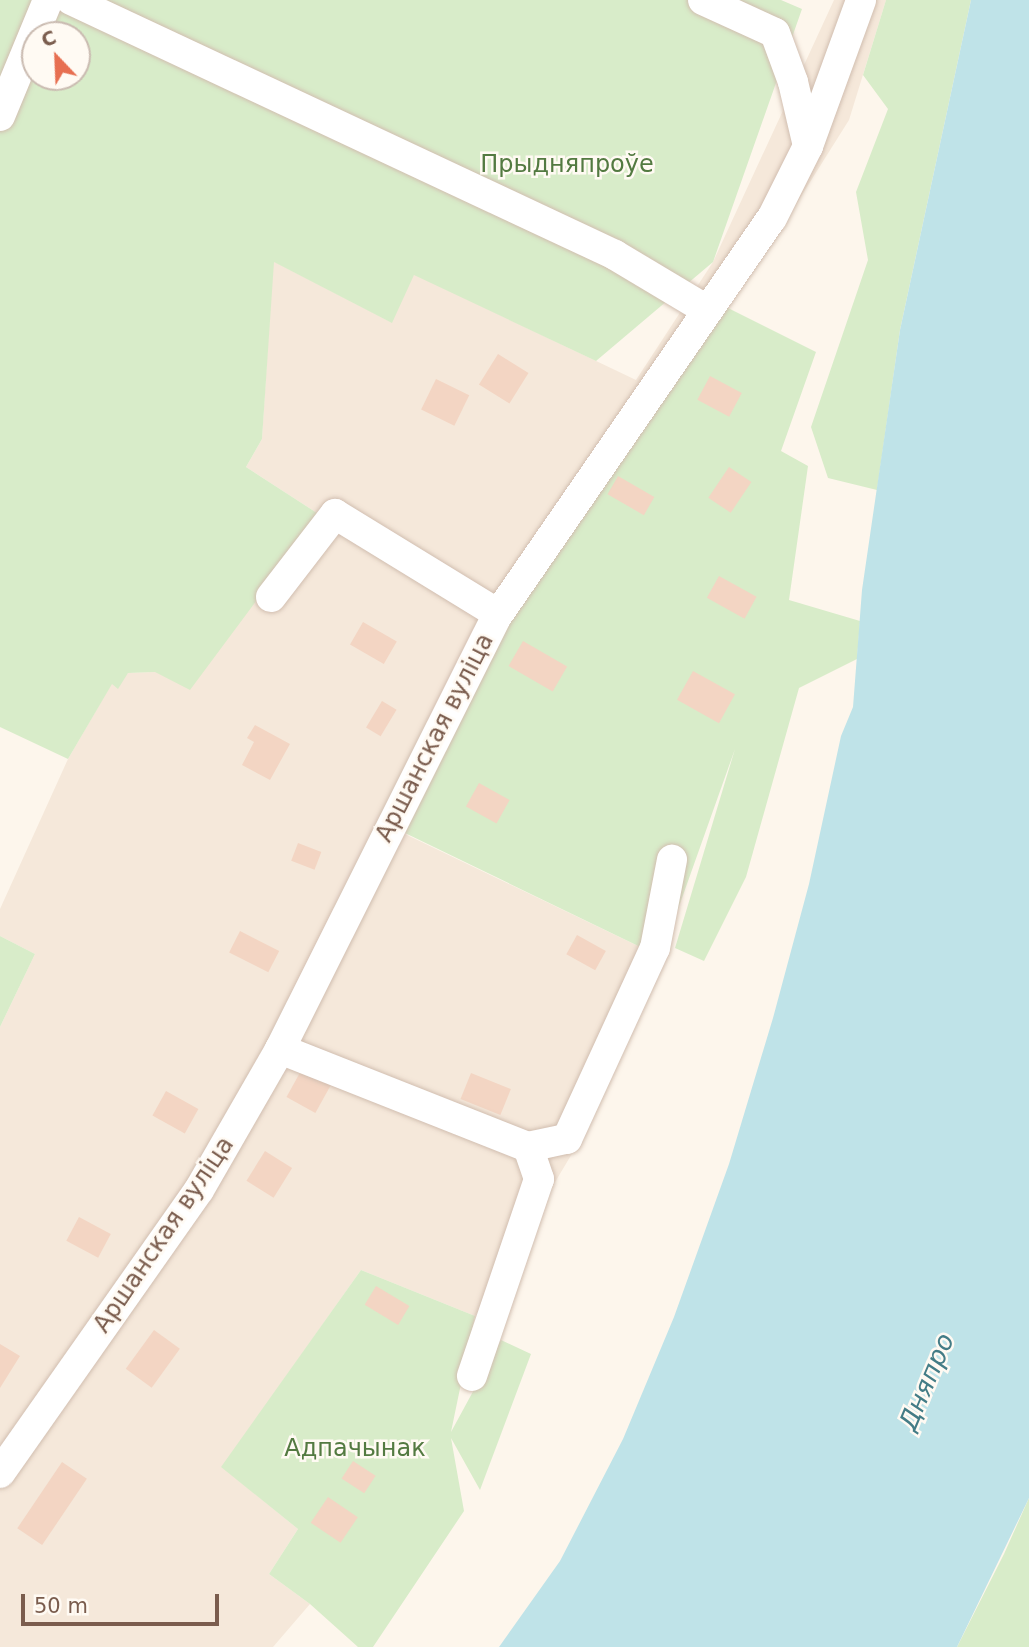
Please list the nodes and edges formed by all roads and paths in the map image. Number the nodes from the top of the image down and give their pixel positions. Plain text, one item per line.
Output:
1 (48, 0) edge
2 (71, 0) edge
3 (704, 0) edge
4 (861, 0) edge
5 (0, 116) edge
6 (808, 146) junction
7 (707, 310) junction
8 (271, 597) dead end
9 (498, 614) junction
10 (672, 860) dead end
11 (280, 1049) junction
12 (528, 1147) junction
13 (472, 1376) dead end
14 (0, 1473) edge

1 - 5 street
2 - 7 street
3 - 6 street
4 - 6 street, Аршанская вуліца
6 - 7 street, Аршанская вуліца
7 - 9 street, Аршанская вуліца
8 - 9 street
9 - 11 street, Аршанская вуліца
10 - 12 street
11 - 12 street
11 - 14 street, Аршанская вуліца
12 - 13 street

